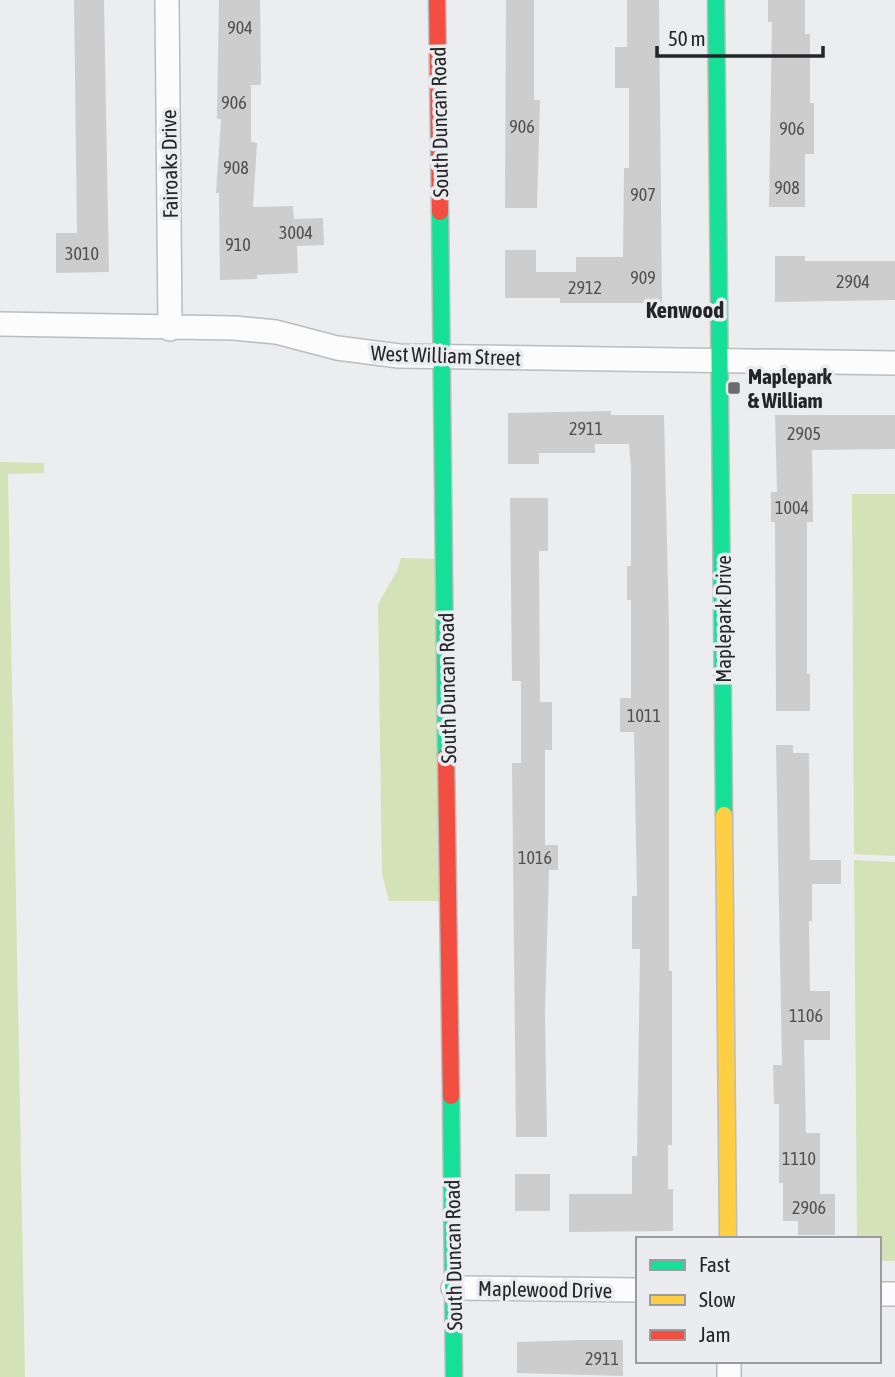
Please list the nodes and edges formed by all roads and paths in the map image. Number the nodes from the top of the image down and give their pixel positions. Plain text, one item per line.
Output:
1 (167, 0) edge
2 (437, 0) edge
3 (716, 0) edge
4 (5, 324) edge
5 (170, 329) junction
6 (443, 356) junction
7 (721, 361) junction
8 (895, 363) edge
9 (728, 1237) edge
10 (453, 1288) junction
11 (636, 1290) edge
12 (454, 1377) edge

1 - 5 street, Fairoaks Drive
2 - 6 main road, South Duncan Road
3 - 7 main road, Maplepark Drive
4 - 5 street, West William Street
5 - 6 street, West William Street
6 - 7 street, West William Street
6 - 10 main road, South Duncan Road
7 - 8 street, West William Street
7 - 9 main road, Maplepark Drive
10 - 11 street, Maplewood Drive
10 - 12 main road, South Duncan Road

